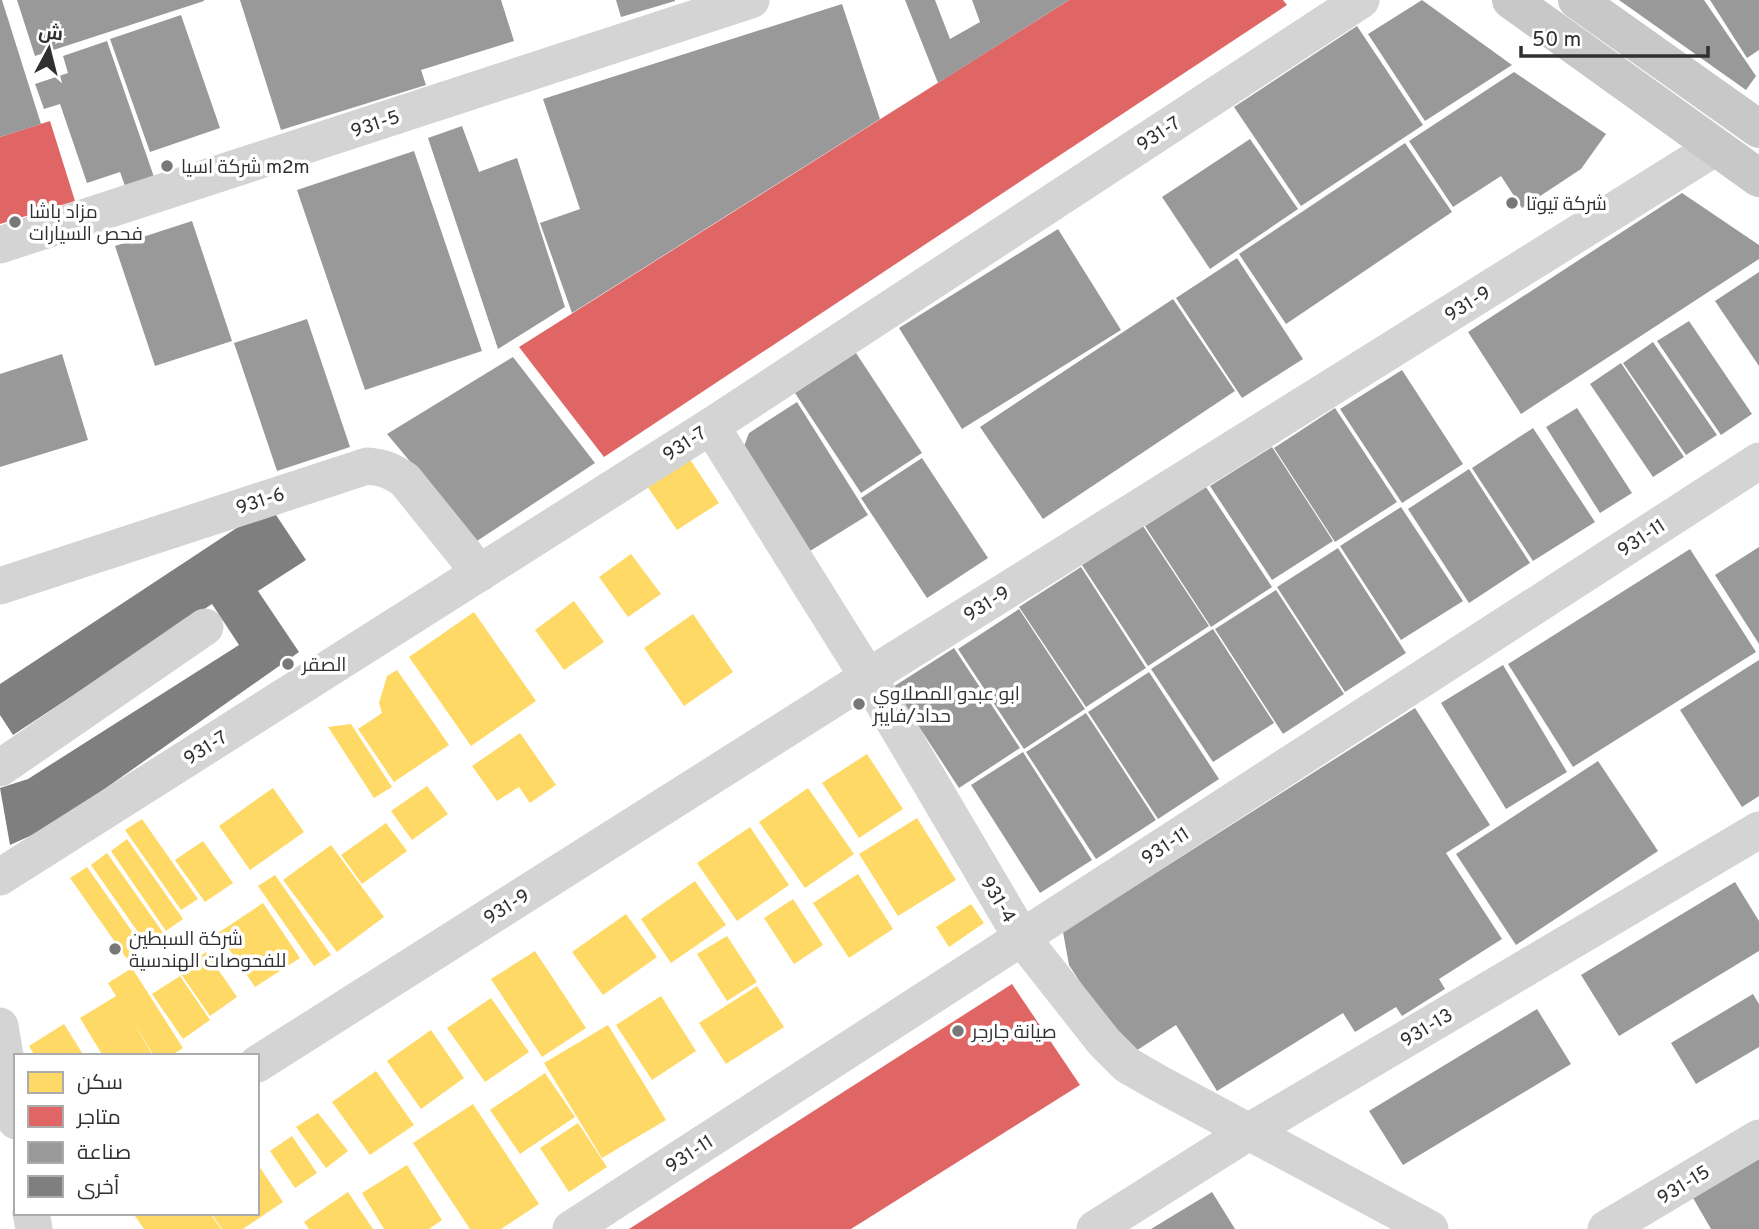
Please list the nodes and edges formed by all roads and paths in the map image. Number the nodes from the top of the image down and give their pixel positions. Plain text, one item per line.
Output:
1 (751, 0) edge
2 (1361, 0) edge
3 (1511, 0) edge
4 (1577, 0) edge
5 (1758, 127) edge
6 (1716, 147) junction
7 (1759, 178) edge
8 (0, 246) edge
9 (710, 426) junction
10 (1759, 461) edge
11 (480, 573) junction
12 (0, 586) edge
13 (205, 626) dead end
14 (868, 677) junction
15 (0, 768) edge
16 (1755, 837) edge
17 (0, 877) edge
18 (1022, 938) junction
19 (1, 1036) edge
20 (259, 1063) edge
21 (14, 1110) edge
22 (1250, 1131) junction
23 (1759, 1138) edge
24 (572, 1229) edge
25 (1095, 1229) edge
26 (1430, 1229) edge
27 (1606, 1229) edge

1 - 8 street, 931-5
2 - 9 street, 931-7
3 - 6 main road
4 - 5 main road
6 - 7 main road
6 - 14 street, 931-9
9 - 11 street, 931-7
9 - 14 street, 931-4
10 - 18 street, 931-11
11 - 12 street, 931-6
11 - 17 street, 931-7
13 - 15 street
14 - 18 street, 931-4
14 - 20 street, 931-9
16 - 22 street, 931-13
18 - 22 street, 931-4
18 - 24 street, 931-11
19 - 21 street
22 - 25 street, 931-13
22 - 26 street, 931-4
23 - 27 street, 931-15

